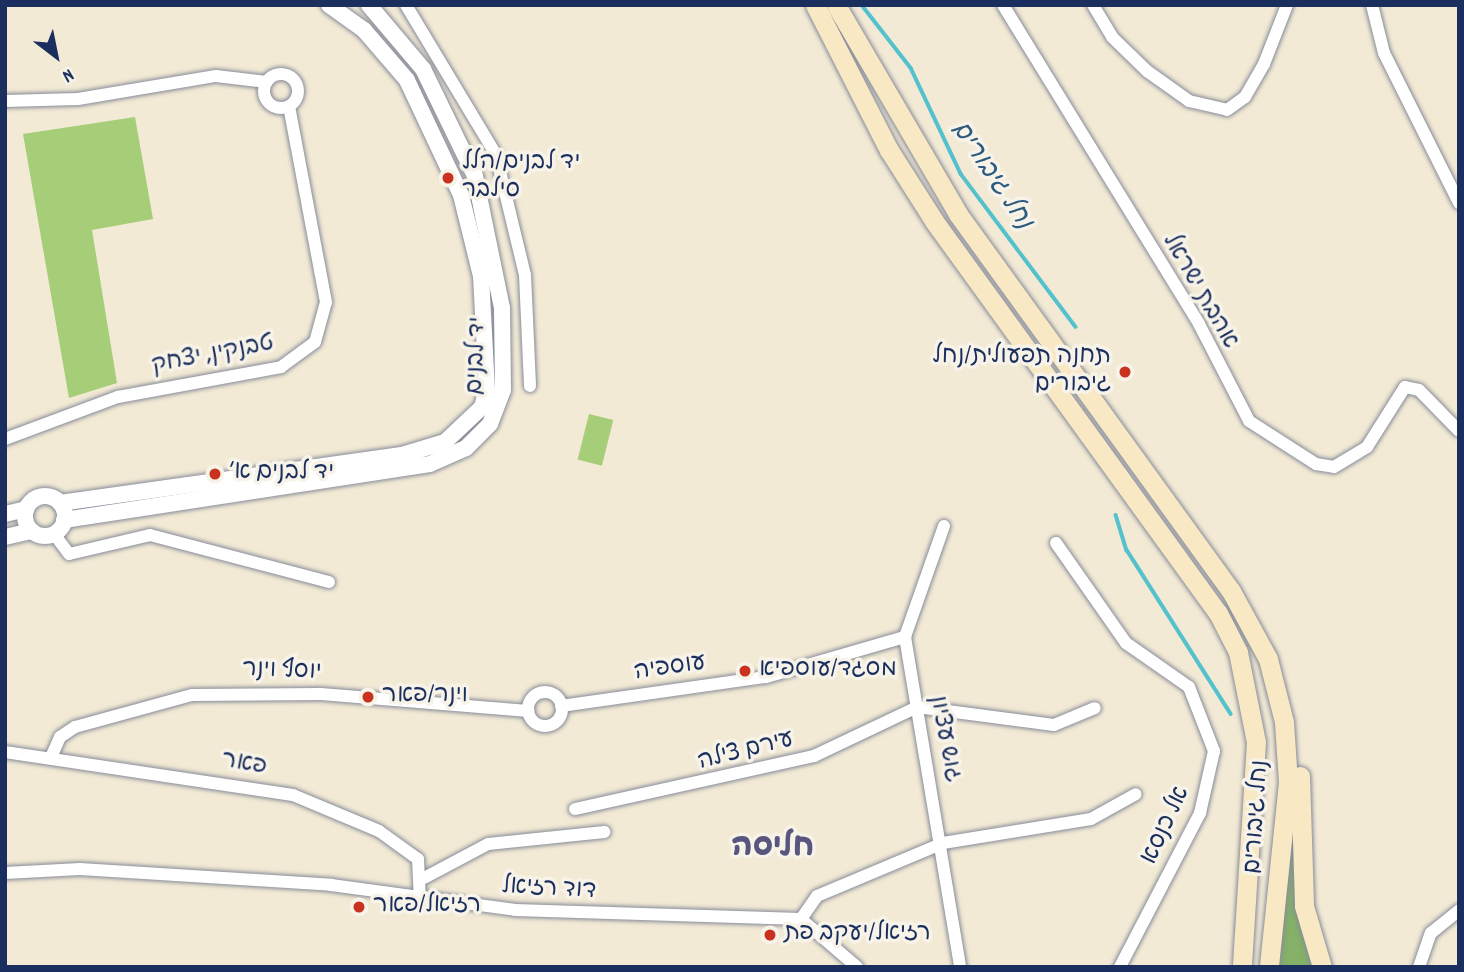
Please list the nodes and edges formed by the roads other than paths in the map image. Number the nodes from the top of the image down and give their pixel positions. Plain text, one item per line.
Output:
1 (329, 5) edge
2 (369, 5) edge
3 (406, 5) edge
4 (815, 5) edge
5 (836, 5) edge
6 (1003, 5) edge
7 (1093, 5) edge
8 (1287, 5) edge
9 (1372, 5) edge
10 (267, 82) junction
11 (5, 101) edge
12 (289, 106) junction
13 (1459, 203) edge
14 (530, 386) dead end
15 (1459, 430) edge
16 (5, 439) edge
17 (60, 503) junction
18 (26, 509) junction
19 (5, 514) edge
20 (944, 526) dead end
21 (59, 527) junction
22 (31, 530) junction
23 (5, 537) edge
24 (1056, 543) dead end
25 (329, 582) dead end
26 (905, 637) junction
27 (1273, 674) junction
28 (561, 706) junction
29 (917, 707) junction
30 (1094, 708) dead end
31 (528, 712) junction
32 (5, 752) edge
33 (52, 755) junction
34 (1136, 794) dead end
35 (575, 809) dead end
36 (604, 832) dead end
37 (943, 843) junction
38 (5, 873) edge
39 (424, 878) junction
40 (421, 901) junction
41 (1459, 910) edge
42 (801, 919) junction
43 (857, 967) edge
44 (960, 967) edge
45 (1121, 967) edge
46 (1242, 967) edge
47 (1269, 967) edge
48 (1322, 967) edge
49 (1419, 967) edge

1 - 17 street, יד לבנים
2 - 21 street, יד לבנים
3 - 14 street, יד לבנים
4 - 46 main road, נחל גיבורים
5 - 27 main road, נחל גיבורים
6 - 15 street, אהבת ישראל
7 - 8 street
9 - 13 street
10 - 11 street
10 - 12 street
10 - 12 street
12 - 16 street, טבנקין, יצחק
17 - 18 street, יד לבנים
17 - 21 street
18 - 19 street
18 - 22 street
20 - 26 street, גוש עציון
21 - 22 street, יד לבנים
21 - 25 street
22 - 23 street
24 - 45 street, אל כנסא
26 - 28 street, עוספיה
26 - 29 street, גוש עציון
27 - 47 main road, נחל גיבורים
27 - 48 main road
28 - 31 street
28 - 31 street
29 - 30 street
29 - 35 street, עירם צילה
29 - 37 street, גוש עציון
31 - 33 street, יוסף וינר
32 - 33 street, פאר
33 - 39 street, פאר
34 - 37 street
36 - 39 street
37 - 42 street
37 - 44 street, גוש עציון
38 - 40 street, דוד רזיאל
39 - 40 street
40 - 42 street, דוד רזיאל
41 - 49 street
42 - 43 street

